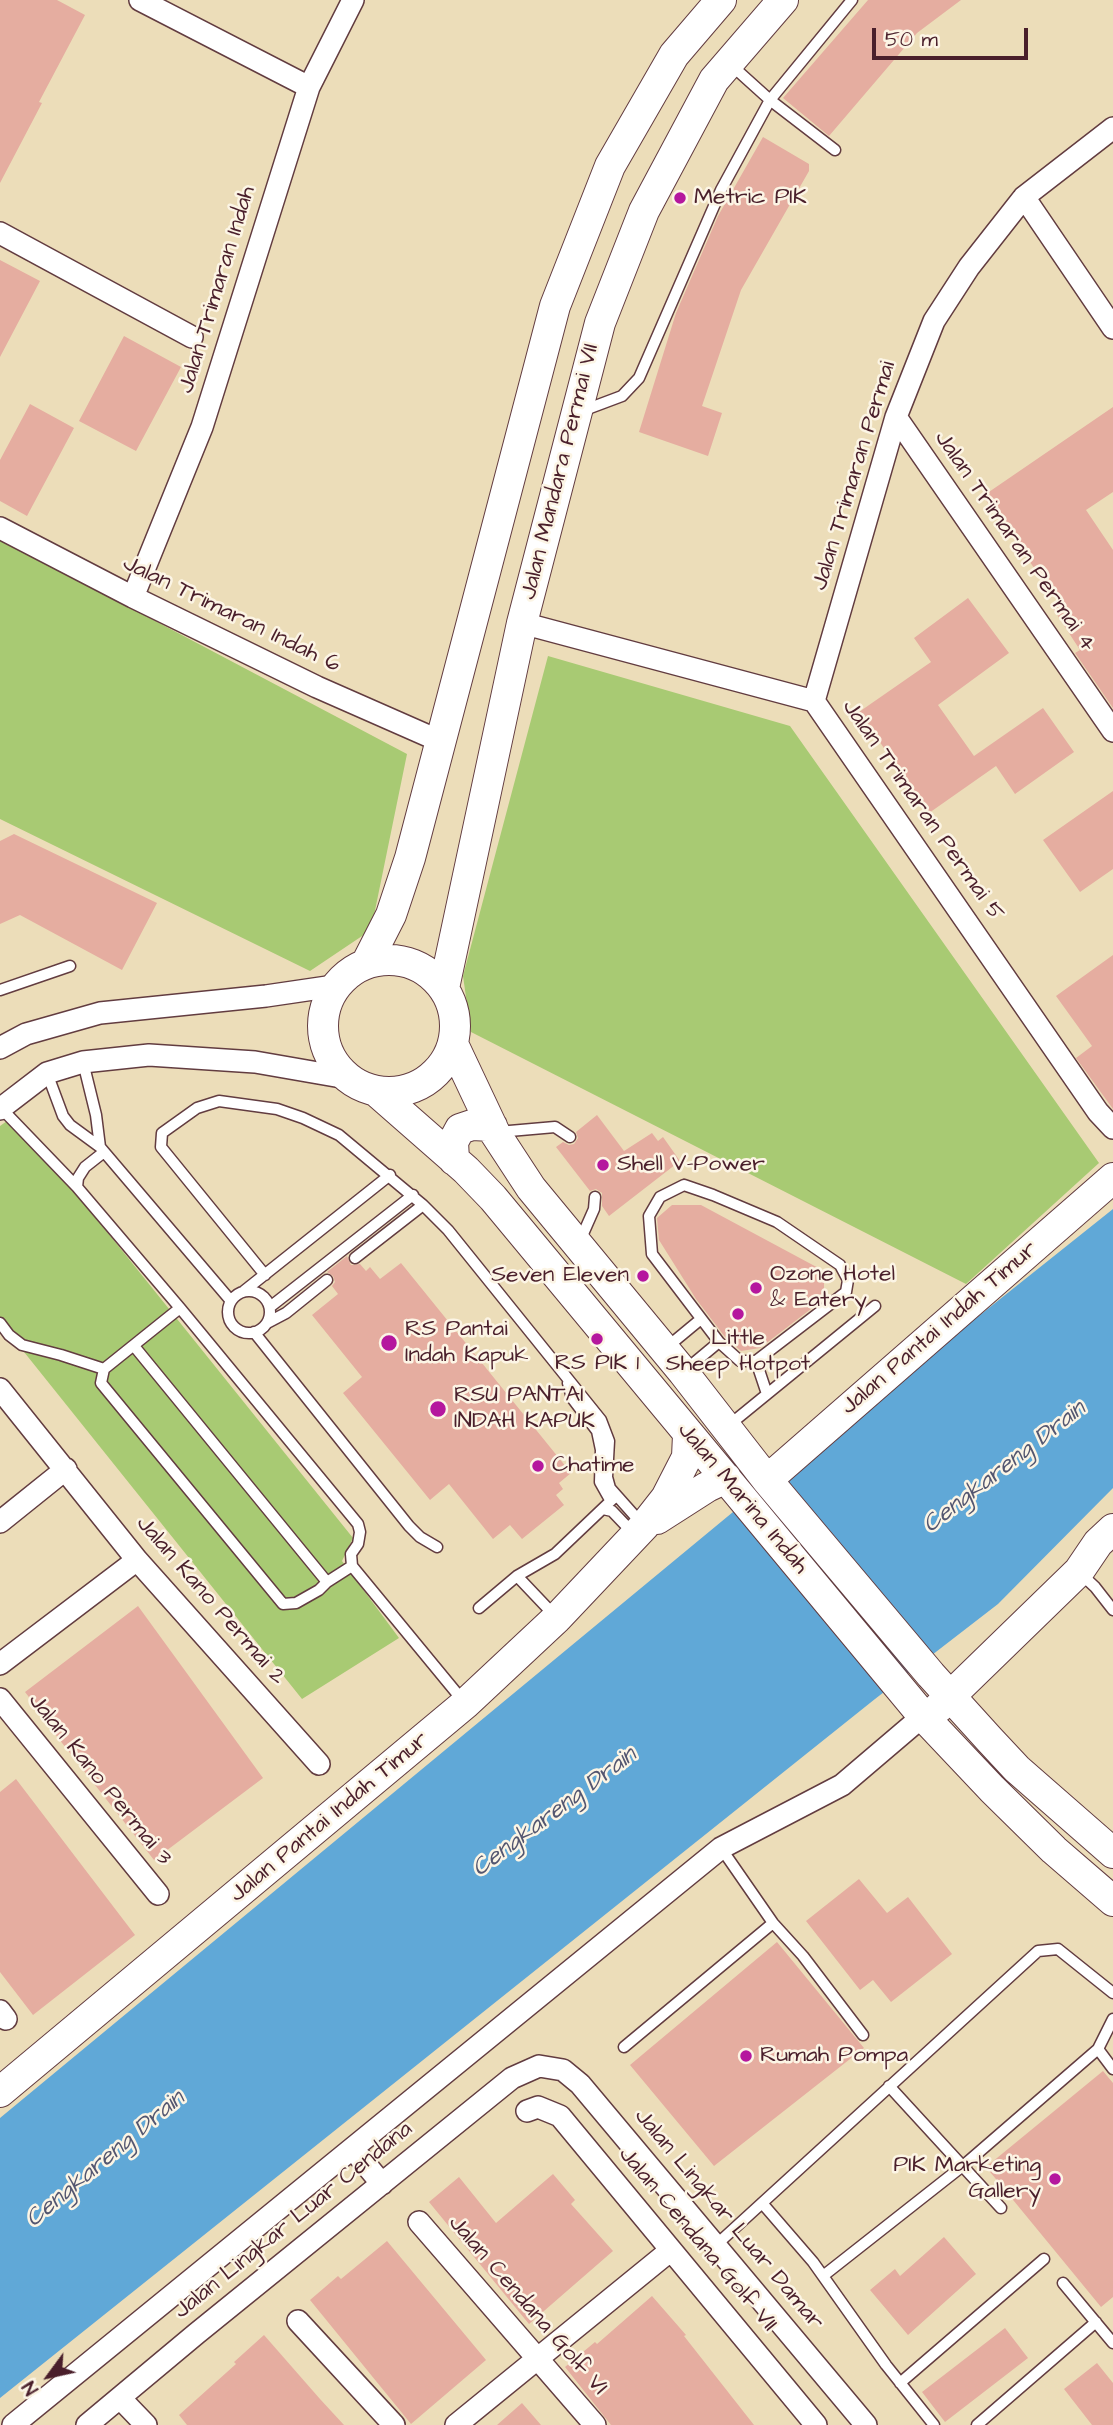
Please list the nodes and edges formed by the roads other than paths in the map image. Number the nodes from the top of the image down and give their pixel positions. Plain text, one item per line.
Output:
1 (140, 0) edge
2 (353, 0) edge
3 (721, 0) edge
4 (783, 0) edge
5 (852, 0) edge
6 (729, 63) junction
7 (309, 87) junction
8 (770, 100) junction
9 (1113, 128) edge
10 (835, 150) dead end
11 (1024, 197) junction
12 (0, 233) edge
13 (1113, 328) edge
14 (192, 337) dead end
15 (576, 413) junction
16 (896, 417) junction
17 (0, 528) edge
18 (133, 597) junction
19 (522, 623) junction
20 (814, 701) junction
21 (1113, 731) edge
22 (442, 742) junction
23 (367, 962) junction
24 (70, 967) dead end
25 (334, 986) junction
26 (444, 988) junction
27 (0, 990) edge
28 (453, 1044) junction
29 (0, 1048) edge
30 (83, 1062) junction
31 (47, 1073) junction
32 (347, 1078) junction
33 (377, 1092) junction
34 (1, 1108) edge
35 (1113, 1128) edge
36 (493, 1129) junction
37 (570, 1136) dead end
38 (102, 1150) junction
39 (454, 1160) junction
40 (390, 1175) junction
41 (1113, 1178) edge
42 (77, 1188) junction
43 (413, 1195) junction
44 (595, 1197) dead end
45 (423, 1205) junction
46 (578, 1247) junction
47 (355, 1258) dead end
48 (265, 1275) junction
49 (327, 1280) dead end
50 (244, 1291) junction
51 (231, 1301) junction
52 (875, 1306) dead end
53 (270, 1307) junction
54 (180, 1308) junction
55 (701, 1319) junction
56 (0, 1323) edge
57 (267, 1323) junction
58 (254, 1332) junction
59 (719, 1342) junction
60 (134, 1346) junction
61 (664, 1350) junction
62 (756, 1361) junction
63 (104, 1369) junction
64 (683, 1372) junction
65 (0, 1389) edge
66 (767, 1394) junction
67 (726, 1428) junction
68 (688, 1434) junction
69 (66, 1469) junction
70 (768, 1480) junction
71 (734, 1489) junction
72 (610, 1502) junction
73 (0, 1522) edge
74 (640, 1531) junction
75 (1105, 1541) edge
76 (438, 1547) dead end
77 (136, 1560) junction
78 (352, 1566) junction
79 (1079, 1571) junction
80 (517, 1576) junction
81 (327, 1582) junction
82 (479, 1608) dead end
83 (1113, 1610) edge
84 (557, 1618) junction
85 (0, 1664) edge
86 (940, 1685) junction
87 (0, 1699) edge
88 (465, 1704) junction
89 (923, 1716) junction
90 (989, 1739) junction
91 (966, 1762) junction
92 (319, 1764) dead end
93 (721, 1848) junction
94 (1113, 1853) edge
95 (158, 1894) dead end
96 (1113, 1901) edge
97 (773, 1923) junction
98 (1113, 1993) edge
99 (1113, 2019) edge
100 (863, 2035) dead end
101 (624, 2047) dead end
102 (1098, 2049) junction
103 (539, 2066) joint
104 (1113, 2069) edge
105 (890, 2086) junction
106 (0, 2092) edge
107 (527, 2111) dead end
108 (353, 2149) junction
109 (964, 2165) junction
110 (382, 2184) junction
111 (762, 2203) junction
112 (1001, 2207) dead end
113 (419, 2222) dead end
114 (715, 2246) junction
115 (671, 2250) junction
116 (1044, 2259) dead end
117 (822, 2276) junction
118 (1063, 2283) dead end
119 (298, 2321) dead end
120 (1096, 2322) junction
121 (1113, 2343) edge
122 (539, 2359) junction
123 (900, 2383) junction
124 (120, 2398) junction
125 (13, 2425) edge
126 (87, 2425) edge
127 (146, 2425) edge
128 (394, 2425) edge
129 (456, 2425) edge
130 (595, 2425) edge
131 (816, 2425) edge
132 (866, 2425) edge
133 (934, 2425) edge
134 (977, 2425) edge

1 - 7 street
2 - 7 street, Jalan Trimaran Indah
3 - 22 main road, Jalan Mandara Permai VII
4 - 6 main road, Jalan Mandara Permai VII
5 - 8 lane
6 - 8 lane
6 - 15 main road, Jalan Mandara Permai VII
7 - 18 street, Jalan Trimaran Indah
8 - 10 lane
8 - 15 lane
9 - 11 street, Jalan Trimaran Permai
11 - 13 street
11 - 16 street, Jalan Trimaran Permai
12 - 14 street
15 - 19 main road, Jalan Mandara Permai VII
16 - 20 street, Jalan Trimaran Permai
16 - 21 street, Jalan Trimaran Permai 4
17 - 18 street, Jalan Trimaran Indah 6
18 - 22 street, Jalan Trimaran Indah 6
19 - 20 street, Jalan Trimaran Permai 5
19 - 26 main road, Jalan Mandara Permai VII
20 - 35 street, Jalan Trimaran Permai 5
22 - 23 main road, Jalan Mandara Permai VII
23 - 25 main road
23 - 26 main road
24 - 27 lane
25 - 29 street
25 - 32 main road
26 - 28 main road
28 - 33 main road
28 - 36 main road, Jalan Marina Indah
30 - 31 street
30 - 32 street
30 - 38 lane
31 - 34 street
31 - 38 lane
32 - 33 main road
33 - 39 main road, Jalan Marina Indah
34 - 42 lane
36 - 37 lane
36 - 39 main road
36 - 46 main road, Jalan Marina Indah
38 - 42 lane
38 - 51 lane
39 - 68 main road, Jalan Marina Indah
40 - 43 lane
40 - 48 lane
40 - 48 lane
41 - 70 main road, Jalan Pantai Indah Timur
42 - 54 lane
43 - 45 lane
43 - 53 lane
44 - 46 lane
45 - 47 lane
45 - 72 lane
46 - 61 main road, Jalan Marina Indah
48 - 50 lane
49 - 57 lane
50 - 51 lane
50 - 53 lane
51 - 58 lane
52 - 66 lane
53 - 57 lane
54 - 60 lane
54 - 78 lane
55 - 59 lane
55 - 61 lane
55 - 62 lane
56 - 63 lane
57 - 58 lane
58 - 76 lane
59 - 62 lane
59 - 64 lane
60 - 63 lane
60 - 81 lane
61 - 64 main road, Jalan Marina Indah
62 - 66 lane
63 - 81 lane
64 - 67 main road, Jalan Marina Indah
65 - 69 street, Jalan Kano Permai 2
66 - 67 lane
67 - 70 main road, Jalan Marina Indah
68 - 71 main road, Jalan Marina Indah
68 - 74 main road, Jalan Pantai Indah Timur
69 - 73 street
69 - 77 street, Jalan Kano Permai 2
70 - 86 main road, Jalan Marina Indah
71 - 74 main road, Jalan Pantai Indah Timur
71 - 89 main road, Jalan Marina Indah
72 - 74 lane
72 - 74 lane
72 - 80 lane
74 - 84 main road, Jalan Pantai Indah Timur
75 - 79 main road
77 - 85 street
77 - 92 street, Jalan Kano Permai 2
78 - 81 lane
78 - 88 lane
79 - 83 lane
79 - 86 main road
80 - 82 lane
80 - 84 lane
84 - 88 main road, Jalan Pantai Indah Timur
86 - 89 main road
86 - 90 main road, Jalan Marina Indah
87 - 95 street, Jalan Kano Permai 3
88 - 106 main road, Jalan Pantai Indah Timur
89 - 91 main road, Jalan Marina Indah
89 - 93 street
90 - 91 main road
90 - 94 main road, Jalan Marina Indah
91 - 96 main road, Jalan Marina Indah
93 - 97 lane
93 - 108 street
97 - 100 lane
97 - 101 lane
98 - 105 lane
99 - 102 lane
102 - 104 lane
102 - 109 lane
103 - 110 street, Jalan Lingkar Luar Cendana
103 - 114 street, Jalan Lingkar Luar Damar
105 - 109 lane
105 - 111 lane
107 - 115 street, Jalan Cendana Golf VII
108 - 110 street
108 - 125 street
109 - 112 lane
109 - 117 lane
110 - 124 street, Jalan Lingkar Luar Cendana
111 - 114 lane
111 - 117 lane
113 - 122 street, Jalan Cendana Golf VI
114 - 132 street, Jalan Lingkar Luar Damar
115 - 122 street
115 - 131 street, Jalan Cendana Golf VII
116 - 123 lane
117 - 123 lane
118 - 120 lane
119 - 128 street
120 - 121 lane
120 - 134 lane
122 - 129 street
122 - 130 street, Jalan Cendana Golf VI
123 - 133 lane
124 - 126 street, Jalan Lingkar Luar Cendana
124 - 127 street

